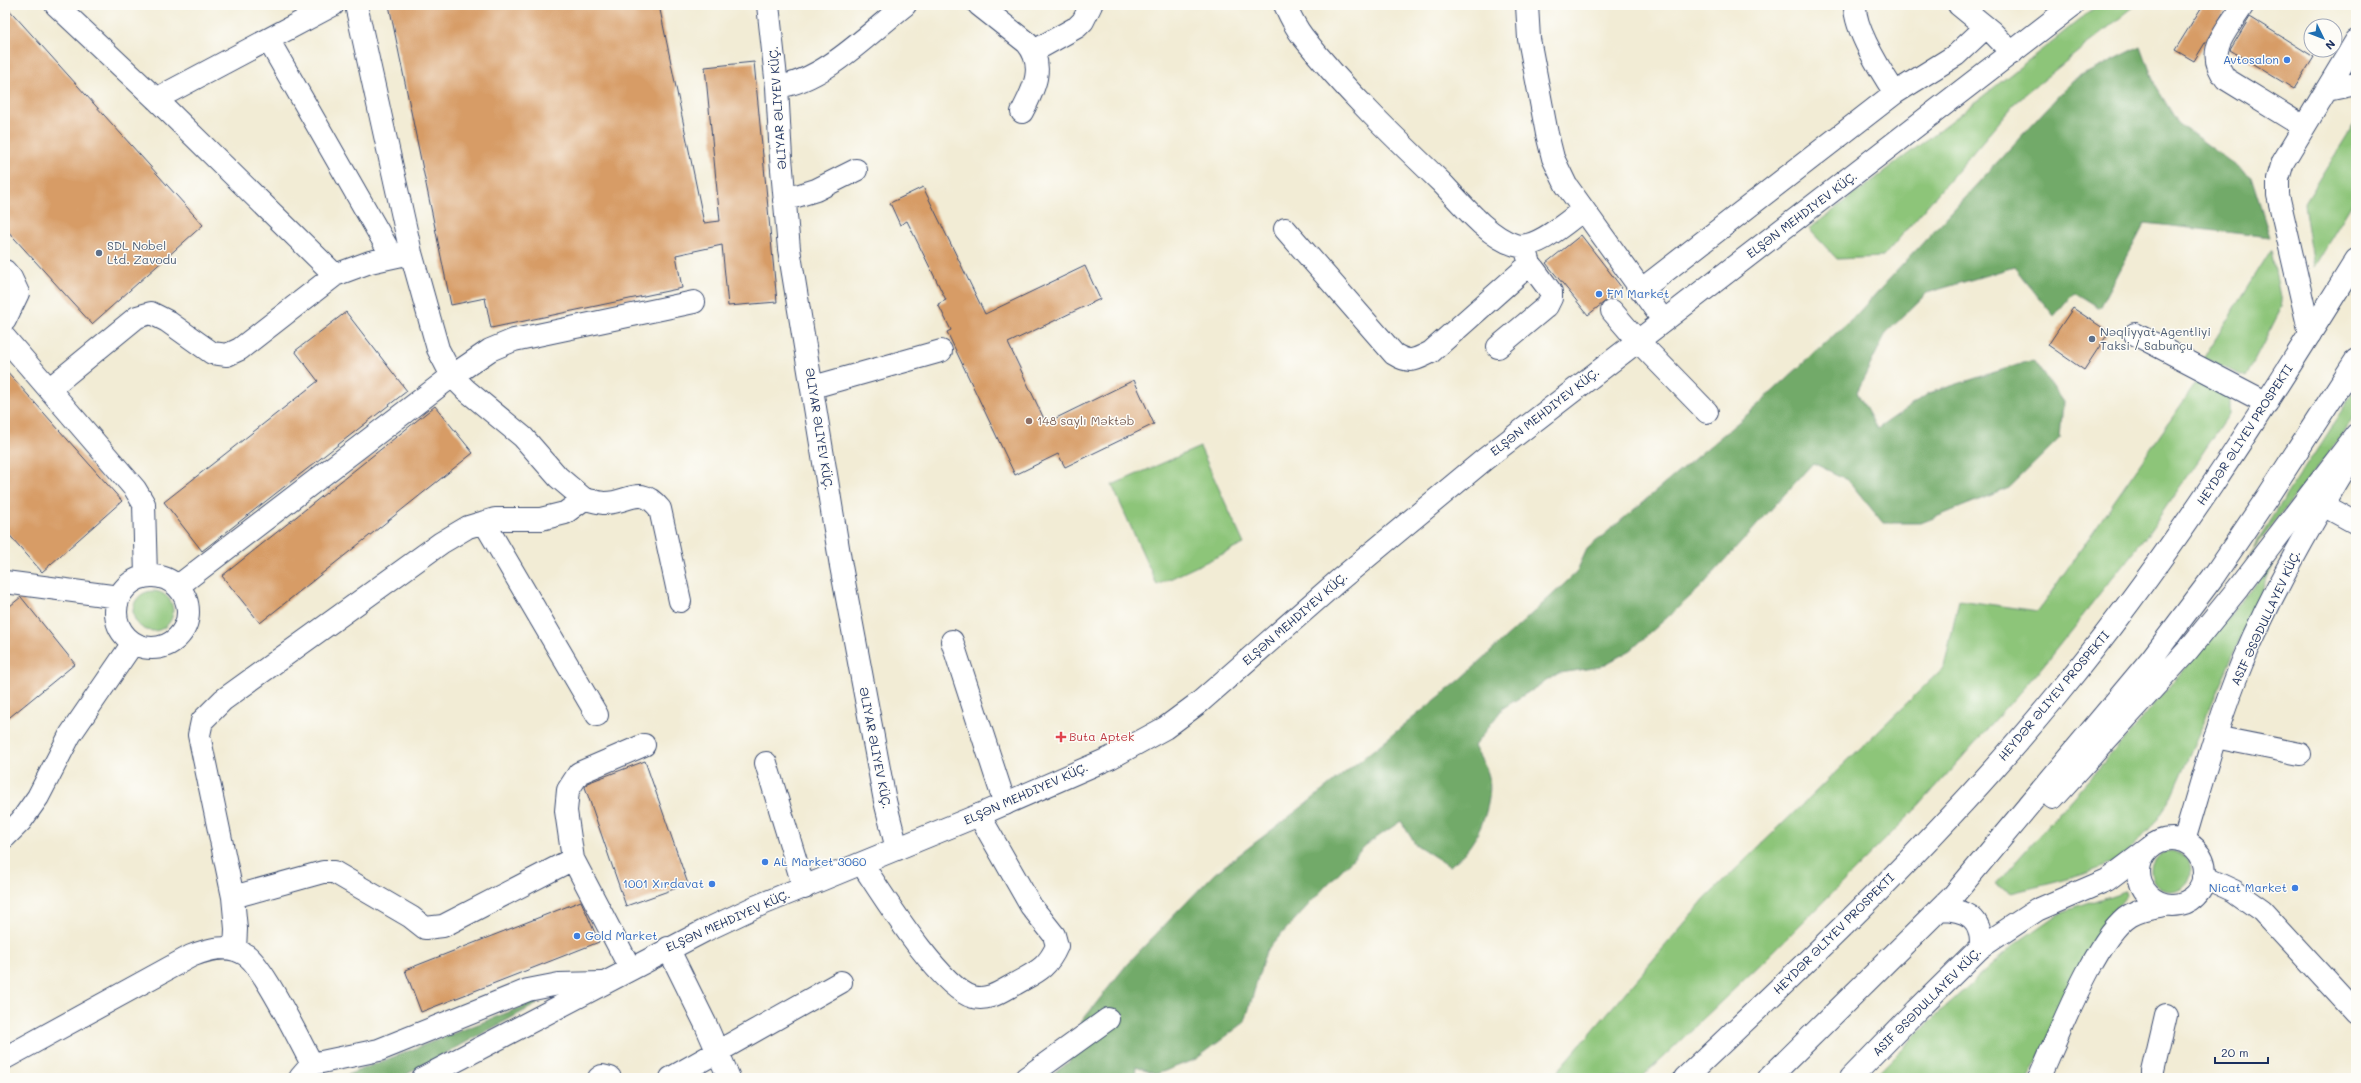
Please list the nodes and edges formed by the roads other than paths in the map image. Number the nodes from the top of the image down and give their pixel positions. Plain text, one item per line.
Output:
1 (56, 5) edge
2 (333, 5) edge
3 (356, 5) edge
4 (768, 5) edge
5 (904, 5) edge
6 (979, 5) edge
7 (1090, 5) edge
8 (1285, 5) edge
9 (1527, 5) edge
10 (1855, 5) edge
11 (1959, 5) edge
12 (2074, 5) edge
13 (2243, 5) edge
14 (1986, 27) junction
15 (269, 41) junction
16 (2356, 41) edge
17 (1034, 51) junction
18 (2012, 53) junction
19 (2356, 84) edge
20 (777, 87) junction
21 (2327, 90) junction
22 (1895, 93) junction
23 (156, 99) junction
24 (1022, 112) dead end
25 (2304, 127) junction
26 (856, 170) dead end
27 (784, 200) junction
28 (1583, 210) junction
29 (1284, 229) dead end
30 (402, 254) junction
31 (1527, 255) junction
32 (2356, 260) edge
33 (5, 271) edge
34 (335, 275) junction
35 (1641, 290) junction
36 (694, 302) dead end
37 (1612, 311) dead end
38 (5, 320) edge
39 (1663, 320) junction
40 (2135, 334) dead end
41 (2310, 334) junction
42 (5, 338) edge
43 (1637, 340) junction
44 (1498, 347) dead end
45 (941, 351) dead end
46 (2356, 360) edge
47 (452, 376) junction
48 (813, 387) junction
49 (49, 389) junction
50 (2267, 403) junction
51 (1707, 412) dead end
52 (2356, 435) edge
53 (2356, 450) edge
54 (584, 499) junction
55 (2323, 505) junction
56 (484, 522) junction
57 (2356, 523) edge
58 (146, 576) junction
59 (5, 582) edge
60 (178, 586) junction
61 (119, 597) junction
62 (680, 601) dead end
63 (952, 641) dead end
64 (133, 643) junction
65 (597, 716) dead end
66 (2215, 737) junction
67 (644, 745) dead end
68 (2300, 754) dead end
69 (766, 763) dead end
70 (1005, 804) junction
71 (979, 816) junction
72 (5, 837) edge
73 (2184, 841) junction
74 (2152, 846) junction
75 (897, 849) junction
76 (573, 859) junction
77 (862, 864) junction
78 (2204, 877) junction
79 (804, 888) junction
80 (233, 897) junction
81 (1946, 903) junction
82 (2165, 905) junction
83 (1981, 947) junction
84 (668, 948) junction
85 (235, 950) junction
86 (630, 968) junction
87 (841, 982) dead end
88 (602, 983) junction
89 (2356, 1013) edge
90 (2166, 1015) dead end
91 (1108, 1019) dead end
92 (718, 1052) junction
93 (5, 1058) edge
94 (306, 1071) edge
95 (423, 1078) edge
96 (598, 1078) edge
97 (610, 1078) edge
98 (671, 1078) edge
99 (729, 1078) edge
100 (1026, 1078) edge
101 (1685, 1078) edge
102 (1769, 1078) edge
103 (1851, 1078) edge
104 (2039, 1078) edge
105 (2153, 1078) edge

1 - 23 main road
2 - 15 main road
3 - 30 main road
4 - 20 main road, ƏLIYAR ƏLIYEV KÜÇ.
5 - 20 main road
6 - 17 main road
7 - 17 main road
8 - 31 main road
9 - 28 main road
10 - 22 main road
11 - 14 main road
12 - 18 main road, ELŞƏN MEHDIYEV KÜÇ.
13 - 25 main road
14 - 18 main road
14 - 22 main road
15 - 23 main road
15 - 30 main road
16 - 21 main road
17 - 24 main road
18 - 39 main road, ELŞƏN MEHDIYEV KÜÇ.
19 - 21 main road
20 - 27 main road, ƏLIYAR ƏLIYEV KÜÇ.
21 - 25 main road
22 - 35 main road
23 - 34 main road
25 - 41 main road
26 - 27 main road
27 - 48 main road, ƏLIYAR ƏLIYEV KÜÇ.
28 - 31 main road
28 - 35 main road
29 - 31 main road
30 - 34 main road
30 - 47 main road
31 - 44 main road
32 - 41 main road, HEYDƏR ƏLIYEV PROSPEKTI
33 - 38 main road
34 - 49 main road
35 - 39 main road
36 - 47 main road
37 - 43 main road
39 - 43 main road, ELŞƏN MEHDIYEV KÜÇ.
40 - 50 main road
41 - 50 main road, HEYDƏR ƏLIYEV PROSPEKTI
42 - 49 main road
43 - 51 main road
43 - 70 main road, ELŞƏN MEHDIYEV KÜÇ.
45 - 48 main road
46 - 81 main road
47 - 54 main road
47 - 60 main road
48 - 75 main road, ƏLIYAR ƏLIYEV KÜÇ.
49 - 58 main road
50 - 101 main road, HEYDƏR ƏLIYEV PROSPEKTI
52 - 81 main road
53 - 55 main road, ASIF ƏSƏDULLAYEV KÜÇ.
54 - 56 main road
54 - 62 main road
55 - 57 main road
55 - 66 main road, ASIF ƏSƏDULLAYEV KÜÇ.
56 - 65 main road
56 - 80 main road
58 - 60 main road
58 - 61 main road
59 - 61 main road
60 - 64 main road
61 - 64 main road
63 - 70 main road
64 - 72 main road
66 - 68 main road
66 - 73 main road, ASIF ƏSƏDULLAYEV KÜÇ.
67 - 76 main road
69 - 79 main road
70 - 71 main road, ELŞƏN MEHDIYEV KÜÇ.
71 - 75 main road, ELŞƏN MEHDIYEV KÜÇ.
71 - 77 main road
73 - 74 main road
73 - 78 main road
74 - 82 main road
74 - 83 main road, ASIF ƏSƏDULLAYEV KÜÇ.
75 - 77 main road, ELŞƏN MEHDIYEV KÜÇ.
76 - 80 main road
76 - 86 main road
77 - 79 main road, ELŞƏN MEHDIYEV KÜÇ.
78 - 82 main road
78 - 89 main road
79 - 84 main road, ELŞƏN MEHDIYEV KÜÇ.
80 - 85 main road
81 - 83 main road
81 - 102 main road
82 - 104 main road
83 - 103 main road, ASIF ƏSƏDULLAYEV KÜÇ.
84 - 86 main road, ELŞƏN MEHDIYEV KÜÇ.
84 - 92 main road
85 - 93 main road
85 - 94 main road
86 - 88 main road, ELŞƏN MEHDIYEV KÜÇ.
87 - 92 main road
88 - 94 main road
88 - 95 main road, ELŞƏN MEHDIYEV KÜÇ.
90 - 105 main road
91 - 100 main road
92 - 98 main road
92 - 99 main road
96 - 97 main road

